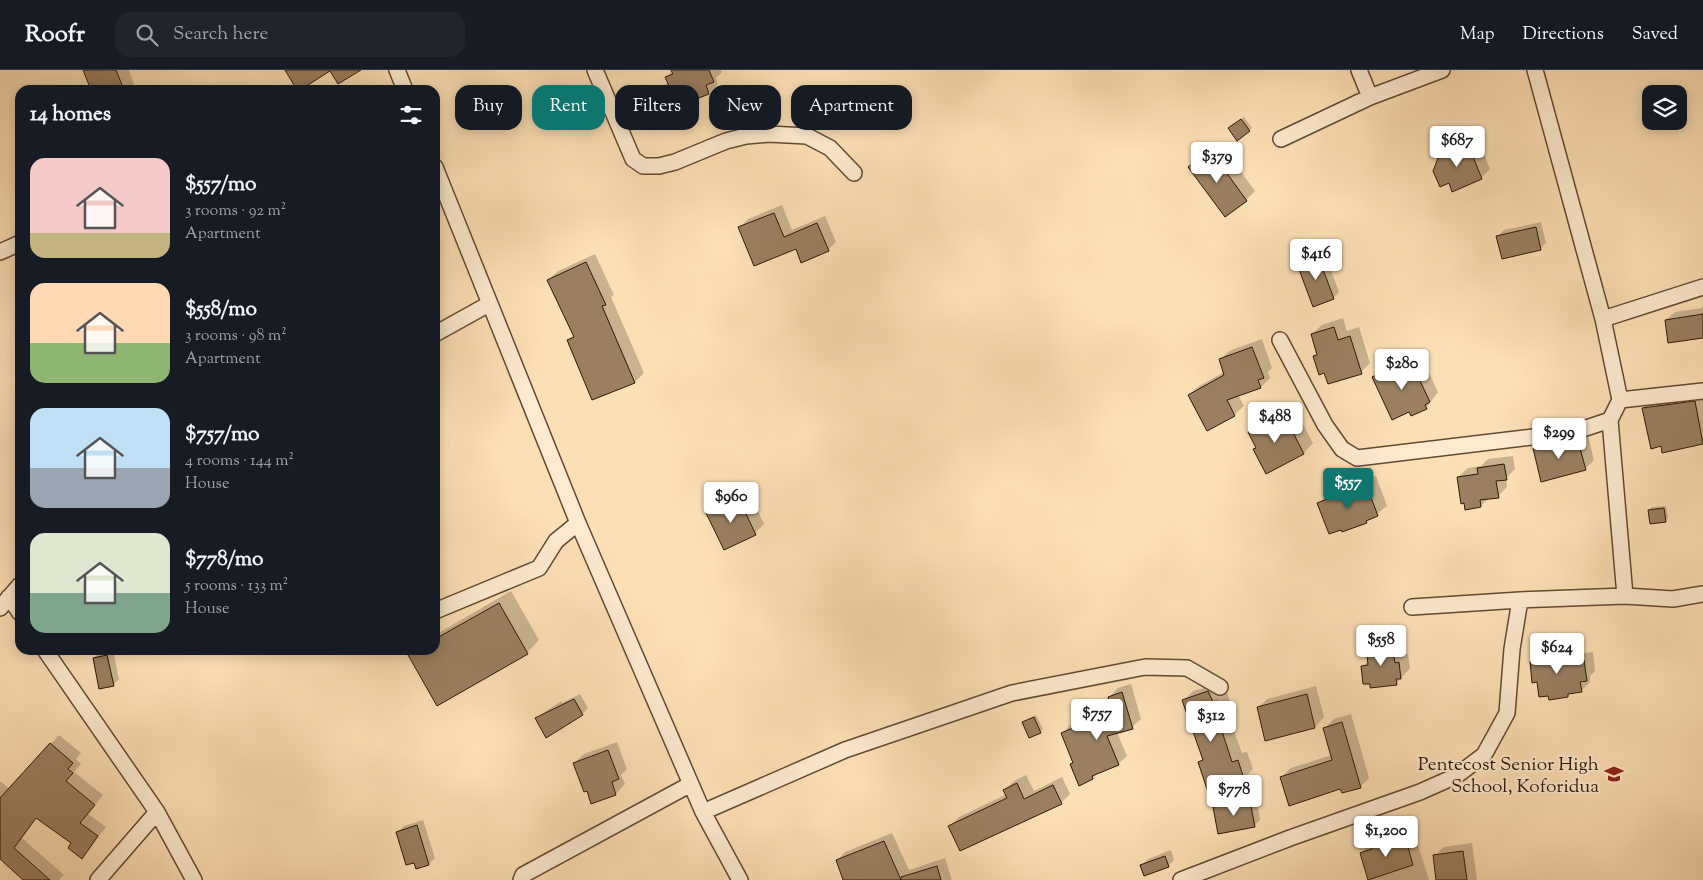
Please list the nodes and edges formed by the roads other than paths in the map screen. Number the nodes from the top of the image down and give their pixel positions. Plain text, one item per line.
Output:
1 (397, 70) edge
2 (595, 70) edge
3 (1359, 70) edge
4 (1442, 70) edge
5 (1535, 70) edge
6 (403, 85) edge
7 (1370, 97) junction
8 (1281, 138) dead end
9 (854, 172) dead end
10 (440, 180) edge
11 (15, 245) edge
12 (0, 252) edge
13 (1703, 287) edge
14 (489, 304) junction
15 (1603, 318) junction
16 (440, 331) edge
17 (1280, 340) dead end
18 (1703, 391) edge
19 (1620, 400) junction
20 (1610, 420) junction
21 (578, 523) junction
22 (15, 591) edge
23 (1703, 594) edge
24 (1625, 596) junction
25 (1520, 600) junction
26 (4, 603) edge
27 (1412, 607) dead end
28 (440, 609) edge
29 (15, 610) edge
30 (48, 655) edge
31 (1220, 687) dead end
32 (691, 784) junction
33 (157, 812) junction
34 (703, 812) junction
35 (518, 878) edge
36 (98, 880) edge
37 (194, 880) edge
38 (740, 880) edge
39 (1181, 880) edge

1 - 6 street
2 - 9 street
3 - 7 street
4 - 7 street
5 - 15 street
7 - 8 street
10 - 14 street
11 - 12 street
13 - 15 street
14 - 16 street
14 - 21 street
15 - 19 street
17 - 20 street
18 - 19 street
19 - 20 street
20 - 24 street
21 - 28 street
21 - 32 street
22 - 26 street
23 - 24 street
24 - 25 street
25 - 27 street
25 - 39 street
26 - 29 street
30 - 33 street
31 - 34 street
32 - 34 street
32 - 35 street
33 - 36 street
33 - 37 street
34 - 38 street

